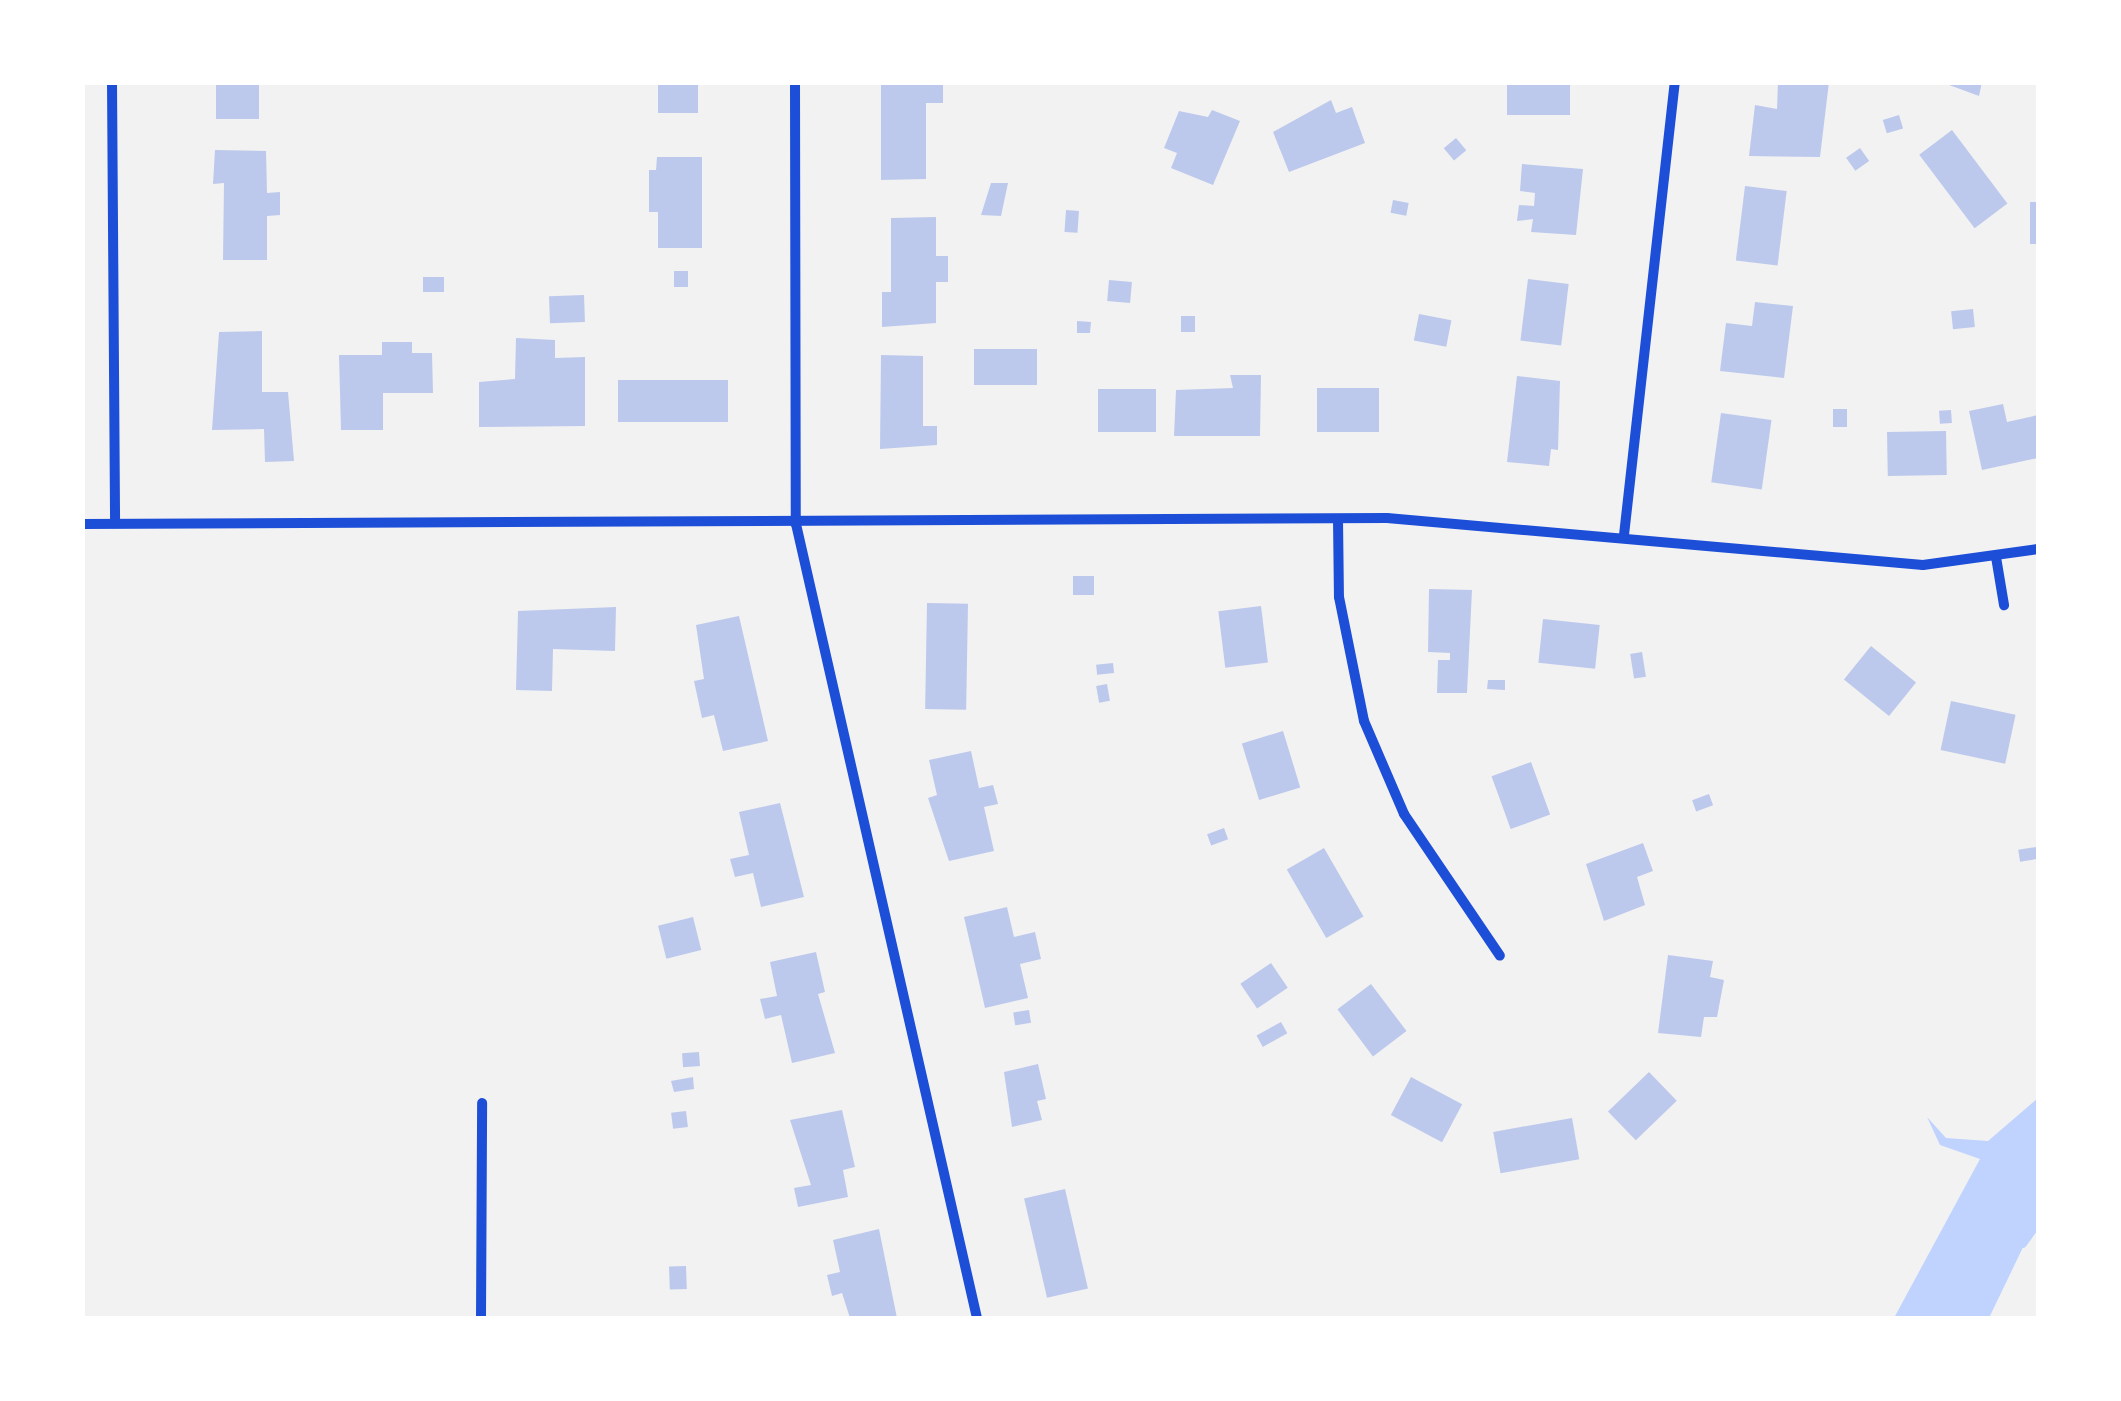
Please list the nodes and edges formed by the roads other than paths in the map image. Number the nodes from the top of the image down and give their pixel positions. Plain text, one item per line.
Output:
1 (112, 82) edge
2 (795, 82) edge
3 (1674, 82) edge
4 (1338, 519) junction
5 (115, 522) junction
6 (82, 524) edge
7 (796, 524) junction
8 (1624, 535) junction
9 (2038, 549) edge
10 (1996, 557) junction
11 (2004, 606) dead end
12 (1500, 956) dead end
13 (482, 1103) dead end
14 (481, 1318) edge
15 (977, 1318) edge

1 - 5 street
2 - 7 street
3 - 8 street
4 - 7 street
4 - 8 street
4 - 12 street
5 - 6 street
5 - 7 street
7 - 15 street
8 - 10 street
9 - 10 street
10 - 11 street
13 - 14 street

